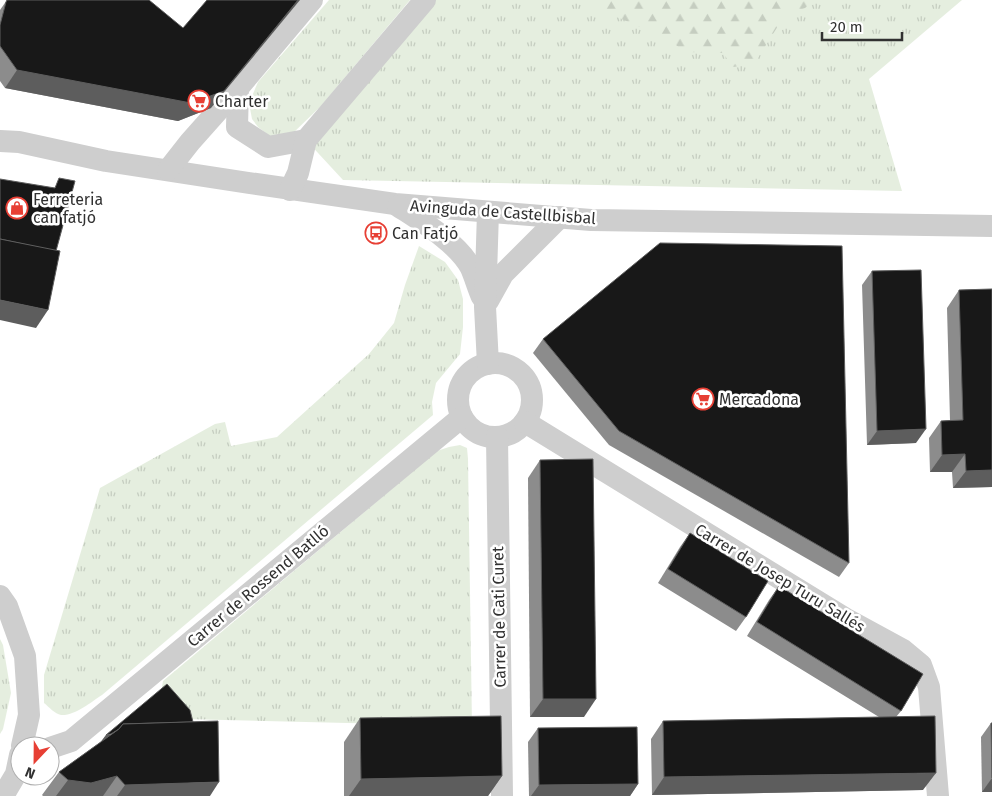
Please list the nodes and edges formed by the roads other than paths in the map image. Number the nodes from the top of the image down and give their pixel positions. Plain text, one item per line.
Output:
1 (312, 0) edge
2 (425, 0) edge
3 (238, 88) junction
4 (0, 126) edge
5 (306, 140) junction
6 (9, 142) edge
7 (168, 170) junction
8 (290, 190) junction
9 (395, 204) junction
10 (488, 212) junction
11 (560, 217) junction
12 (992, 226) edge
13 (485, 307) junction
14 (488, 364) junction
15 (462, 417) junction
16 (525, 422) junction
17 (497, 437) junction
18 (0, 596) edge
19 (29, 715) junction
20 (23, 736) edge
21 (72, 741) junction
22 (60, 745) edge
23 (10, 784) edge
24 (3, 796) edge
25 (502, 796) edge
26 (938, 796) edge

1 - 3 street
2 - 5 street
3 - 5 street
3 - 7 street
4 - 6 street, Avinguda de Castellbisbal
5 - 8 street
6 - 7 street, Avinguda de Castellbisbal
7 - 8 street, Avinguda de Castellbisbal
8 - 9 street, Avinguda de Castellbisbal
9 - 10 street, Avinguda de Castellbisbal
9 - 13 street
10 - 11 street, Avinguda de Castellbisbal
10 - 13 street
11 - 12 street, Avinguda de Castellbisbal
11 - 13 street
13 - 14 street
14 - 15 street
14 - 16 street
15 - 17 street
15 - 21 street, Carrer de Rossend Batlló
16 - 17 street
16 - 26 street, Carrer de Josep Turu Sallés
17 - 25 street, Carrer de Cati Curet
18 - 19 street
19 - 20 street
19 - 21 street
21 - 22 street, Carrer de Rossend Batlló
23 - 24 street

